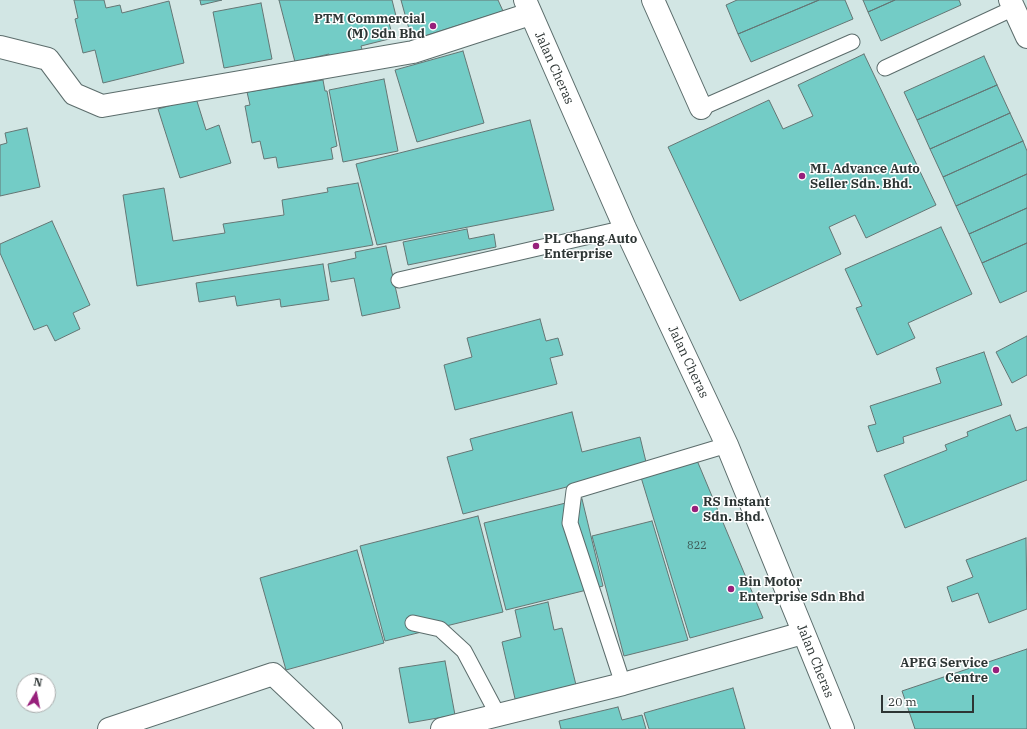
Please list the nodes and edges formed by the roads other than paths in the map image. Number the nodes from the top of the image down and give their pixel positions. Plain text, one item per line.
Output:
1 (653, 0) edge
2 (1012, 4) edge
3 (527, 7) edge
4 (1027, 38) edge
5 (852, 42) dead end
6 (0, 47) edge
7 (885, 68) dead end
8 (701, 108) joint
9 (625, 228) junction
10 (399, 280) dead end
11 (727, 445) junction
12 (413, 623) dead end
13 (803, 633) junction
14 (623, 684) junction
15 (498, 715) junction
16 (109, 729) edge
17 (331, 729) edge
18 (442, 729) edge
19 (843, 729) edge

1 - 8 street
2 - 4 street
2 - 7 lane
3 - 6 street
3 - 9 street, Jalan Cheras
5 - 8 lane
9 - 10 lane
9 - 11 street, Jalan Cheras
11 - 13 street, Jalan Cheras
11 - 14 lane
12 - 15 lane
13 - 14 street
13 - 19 street, Jalan Cheras
14 - 15 street
15 - 18 street
16 - 17 street

